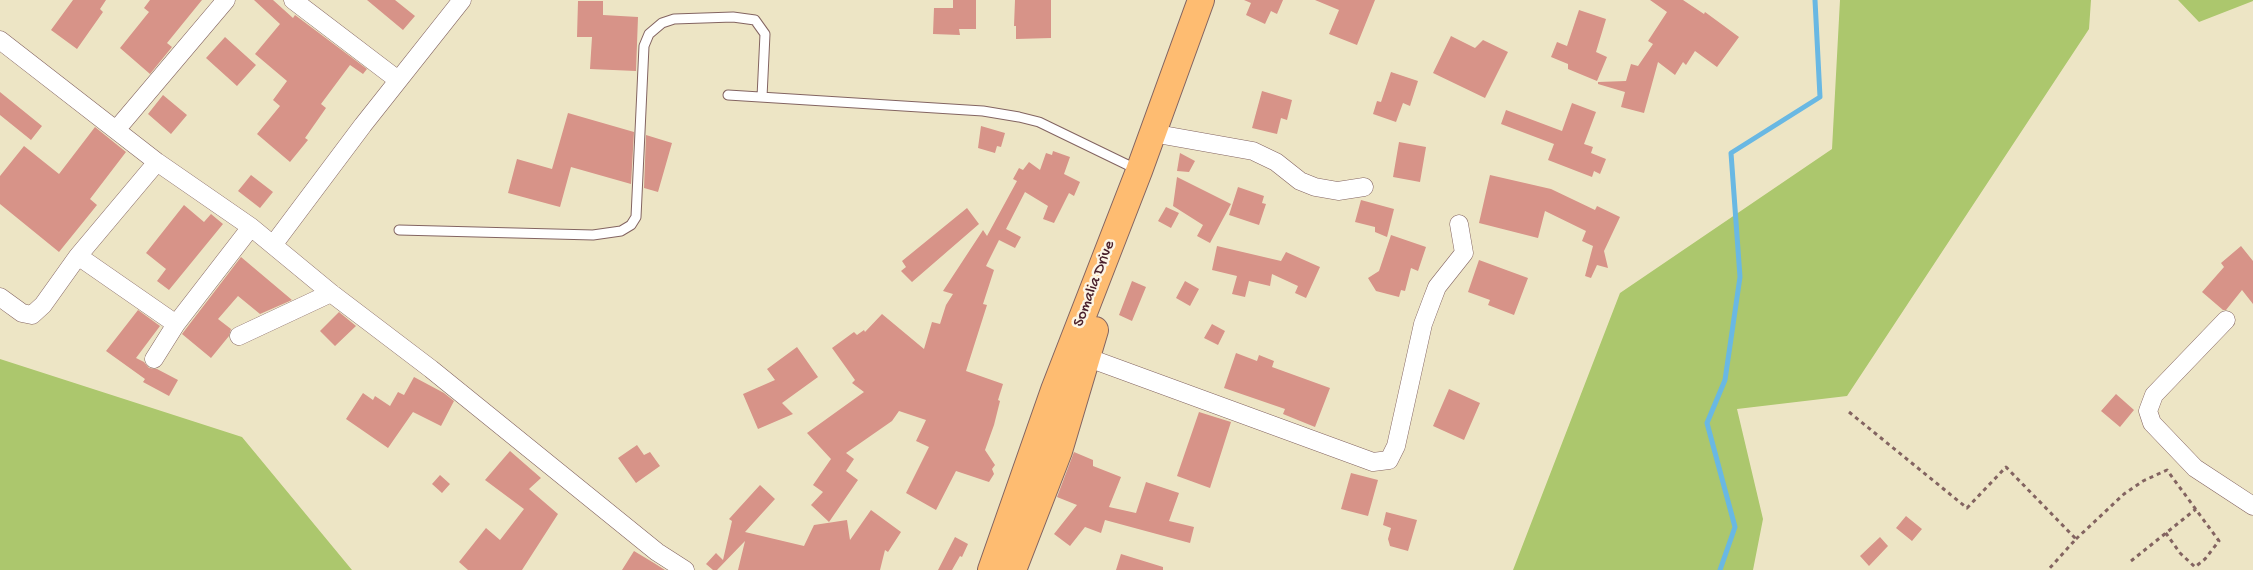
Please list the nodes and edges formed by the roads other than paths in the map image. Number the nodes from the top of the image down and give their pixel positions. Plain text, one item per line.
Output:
1 (226, 0) edge
2 (293, 0) edge
3 (462, 0) edge
4 (1201, 0) edge
5 (1219, 0) edge
6 (0, 40) edge
7 (398, 80) junction
8 (728, 95) dead end
9 (762, 97) junction
10 (116, 130) junction
11 (1163, 135) junction
12 (158, 162) junction
13 (1139, 171) junction
14 (1364, 187) dead end
15 (1459, 224) dead end
16 (251, 227) junction
17 (399, 230) dead end
18 (273, 245) junction
19 (78, 256) junction
20 (331, 293) junction
21 (0, 297) edge
22 (2226, 320) dead end
23 (176, 324) junction
24 (239, 336) dead end
25 (1086, 357) junction
26 (154, 359) dead end
27 (2253, 506) edge
28 (685, 570) edge
29 (991, 570) edge
30 (1013, 570) edge

1 - 10 street
2 - 7 street
3 - 7 street
4 - 13 main road, Somalia Drive
5 - 11 main road, Somalia Drive
6 - 10 street
7 - 18 street
8 - 9 lane
9 - 13 lane
9 - 17 lane
10 - 12 street
11 - 14 street
11 - 25 main road, Somalia Drive
12 - 16 street
12 - 19 street
13 - 29 main road, Somalia Drive
15 - 25 street
16 - 18 street
16 - 23 street
18 - 20 street
19 - 21 street
19 - 23 street
20 - 24 street
20 - 28 street
22 - 27 street
23 - 26 street
25 - 30 main road, Somalia Drive

